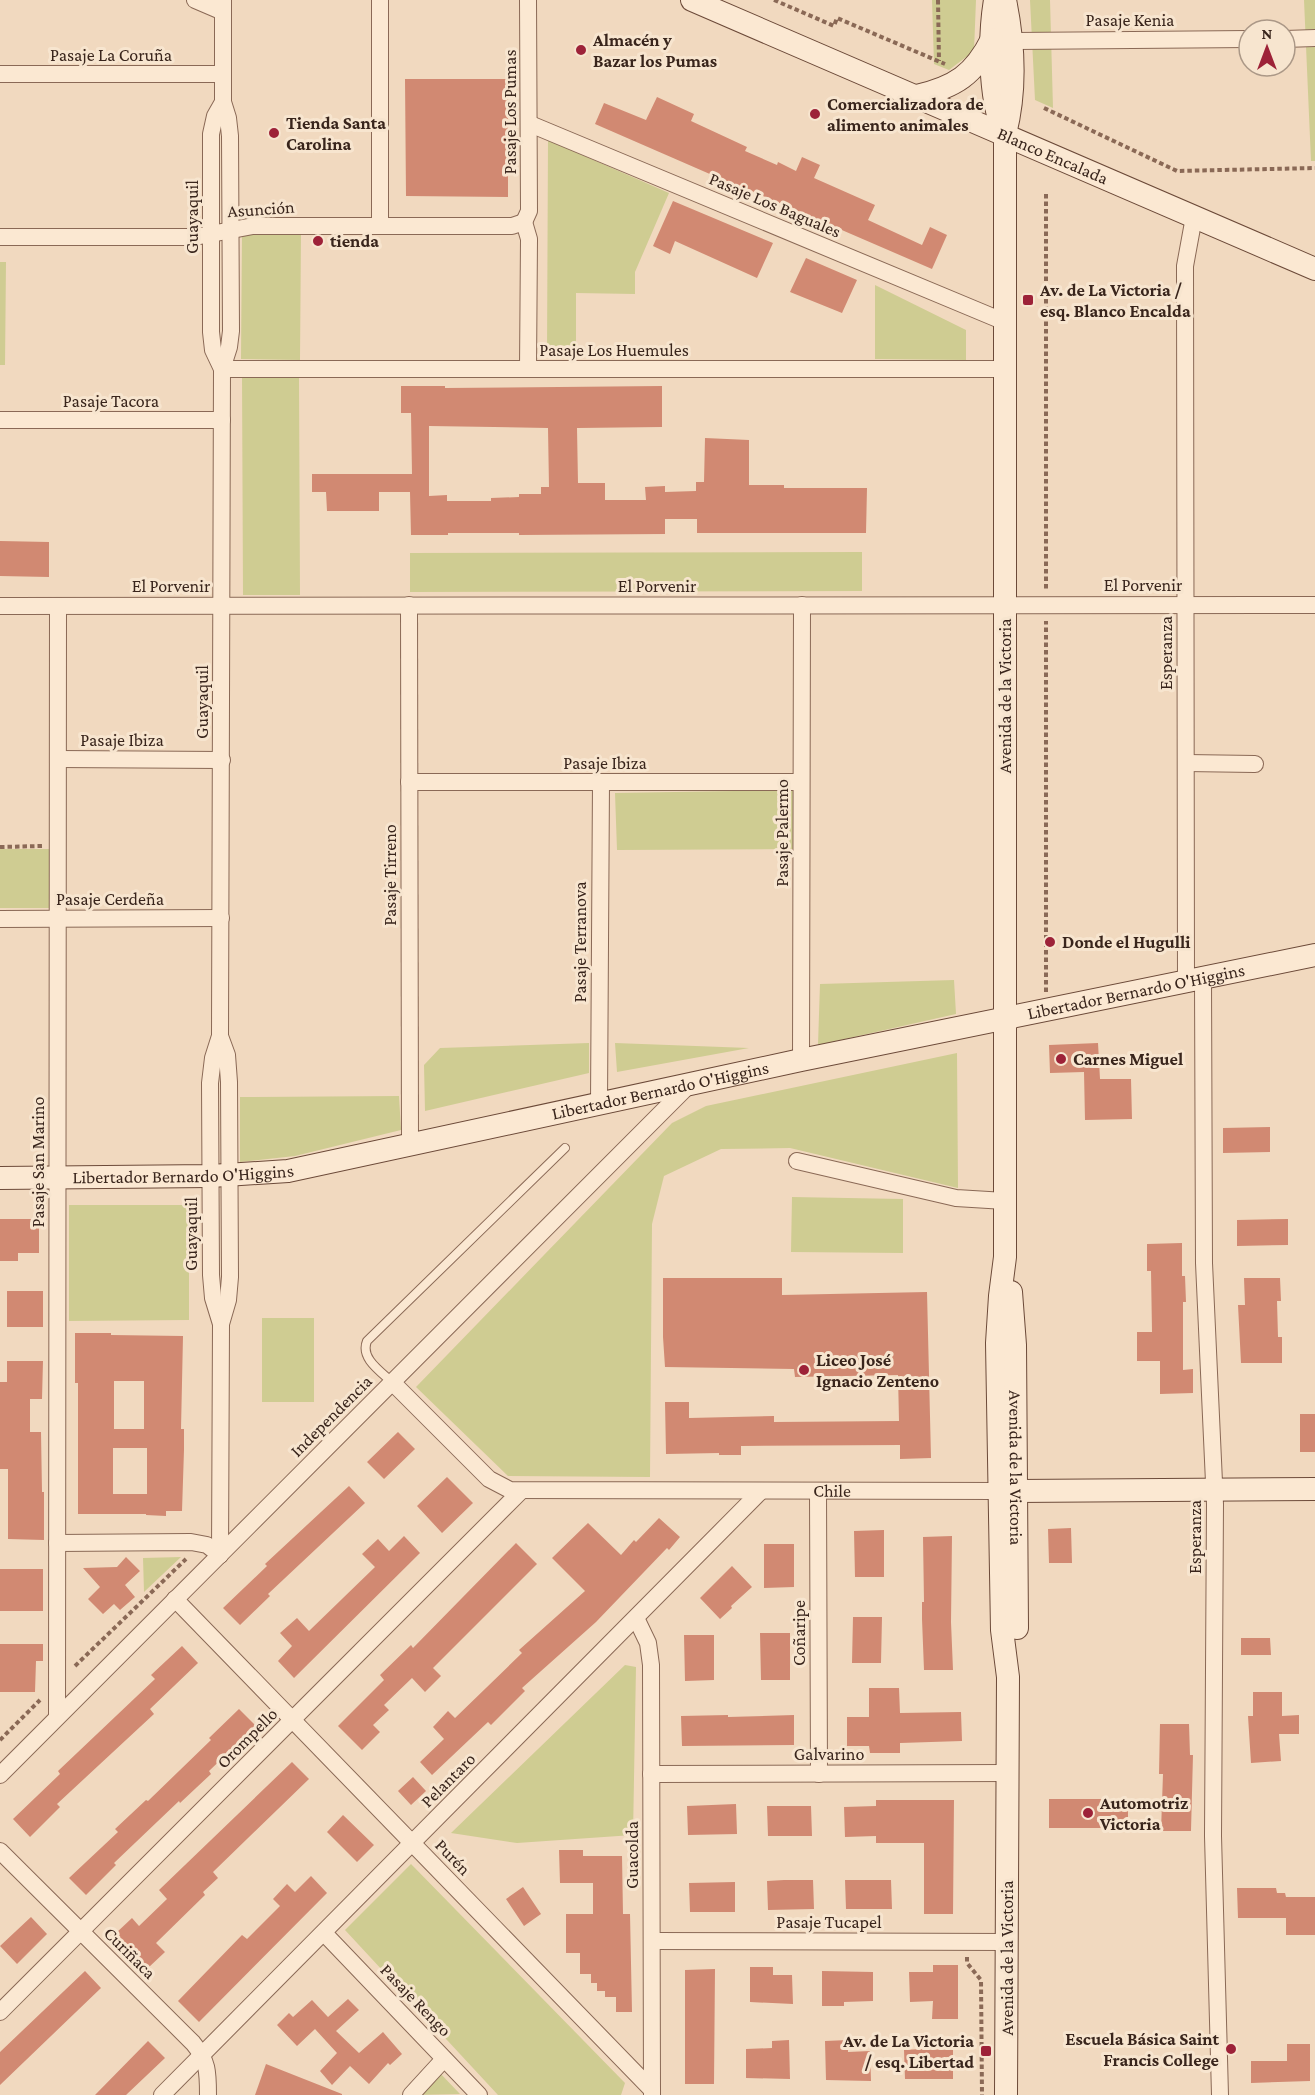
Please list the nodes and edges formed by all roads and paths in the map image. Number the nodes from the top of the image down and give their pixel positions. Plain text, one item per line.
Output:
1 (195, 0) edge
2 (380, 0) edge
3 (528, 0) edge
4 (692, 0) edge
5 (774, 0) edge
6 (938, 0) edge
7 (996, 0) edge
8 (1005, 0) edge
9 (223, 6) edge
10 (1315, 38) edge
11 (1237, 39) edge
12 (1297, 39) edge
13 (1001, 40) junction
14 (939, 61) junction
15 (947, 65) dead end
16 (0, 74) edge
17 (223, 74) junction
18 (917, 96) junction
19 (223, 102) junction
20 (1044, 108) dead end
21 (530, 124) junction
22 (1005, 135) junction
23 (1315, 168) edge
24 (1194, 216) junction
25 (524, 222) junction
26 (380, 226) junction
27 (231, 230) junction
28 (211, 234) junction
29 (0, 237) edge
30 (1315, 269) edge
31 (1005, 322) junction
32 (222, 369) junction
33 (528, 369) junction
34 (1005, 369) junction
35 (0, 420) edge
36 (222, 420) junction
37 (222, 605) junction
38 (410, 605) junction
39 (802, 605) junction
40 (1005, 605) junction
41 (1186, 605) junction
42 (1315, 605) edge
43 (0, 606) edge
44 (58, 606) junction
45 (58, 759) junction
46 (222, 760) junction
47 (1186, 763) junction
48 (1256, 764) dead end
49 (410, 782) junction
50 (601, 782) junction
51 (801, 782) junction
52 (58, 846) junction
53 (0, 847) edge
54 (221, 918) junction
55 (0, 919) edge
56 (58, 919) junction
57 (1315, 955) edge
58 (1194, 980) junction
59 (1006, 1019) junction
60 (801, 1060) junction
61 (690, 1084) junction
62 (599, 1103) junction
63 (410, 1144) junction
64 (565, 1148) dead end
65 (797, 1161) dead end
66 (220, 1176) junction
67 (0, 1178) edge
68 (58, 1178) junction
69 (1005, 1201) junction
70 (392, 1383) junction
71 (1215, 1490) junction
72 (1315, 1490) edge
73 (521, 1491) junction
74 (761, 1491) junction
75 (818, 1491) junction
76 (1008, 1491) junction
77 (57, 1543) junction
78 (202, 1544) junction
79 (220, 1555) junction
80 (175, 1599) junction
81 (636, 1618) junction
82 (57, 1683) junction
83 (57, 1718) junction
84 (292, 1720) junction
85 (0, 1740) edge
86 (1008, 1773) junction
87 (0, 1774) edge
88 (651, 1774) junction
89 (819, 1774) junction
90 (412, 1844) junction
91 (0, 1851) edge
92 (81, 1931) junction
93 (324, 1933) junction
94 (652, 1941) junction
95 (966, 1942) junction
96 (1007, 1942) junction
97 (0, 2012) edge
98 (203, 2055) junction
99 (444, 2059) junction
100 (652, 2093) edge
101 (162, 2095) edge
102 (208, 2095) edge
103 (411, 2095) edge
104 (479, 2095) edge
105 (982, 2095) edge
106 (1006, 2095) edge
107 (1220, 2095) edge

1 - 9 street
2 - 26 street
3 - 21 street, Pasaje Los Pumas
4 - 18 street, Blanco Encalada
5 - 14 path
6 - 14 path
7 - 13 street, Avenida de la Victoria
8 - 13 street, Avenida de la Victoria
9 - 17 street, Guayaquil
10 - 12 street
11 - 13 street, Pasaje Kenia
13 - 18 street
13 - 22 street, Avenida de la Victoria
14 - 15 path
16 - 17 street, Pasaje La Coruña
17 - 19 street, Guayaquil
18 - 22 street, Blanco Encalada
19 - 27 street, Guayaquil
19 - 28 street, Guayaquil
20 - 23 path
21 - 25 street, Pasaje Los Pumas
21 - 31 street, Pasaje Los Baguales
22 - 24 street, Blanco Encalada
22 - 31 street, Avenida de la Victoria
24 - 30 street, Blanco Encalada
24 - 41 street, Esperanza
25 - 26 street, Asunción
25 - 33 street, Pasaje Los Pumas
26 - 27 street, Asunción
27 - 28 street, Asunción
27 - 32 street, Guayaquil
28 - 29 street, Asunción
28 - 32 street, Guayaquil
31 - 34 street, Avenida de la Victoria
32 - 33 street, Pasaje Los Huemules
32 - 36 street, Guayaquil
33 - 34 street, Pasaje Los Huemules
34 - 40 street, Avenida de la Victoria
35 - 36 street, Pasaje Tacora
36 - 37 street, Guayaquil
37 - 38 street, El Porvenir
37 - 44 street, El Porvenir
37 - 46 street, Guayaquil
38 - 39 street, El Porvenir
38 - 49 street, Pasaje Tirreno
39 - 40 street, El Porvenir
39 - 51 street, Pasaje Palermo
40 - 41 street, El Porvenir
40 - 59 street, Avenida de la Victoria
41 - 42 street, El Porvenir
41 - 47 street, Esperanza
43 - 44 street, El Porvenir
44 - 45 street, Pasaje San Marino
45 - 46 street, Pasaje Ibiza
45 - 52 street, Pasaje San Marino
46 - 54 street, Guayaquil
47 - 48 street
47 - 58 street, Esperanza
49 - 50 street, Pasaje Ibiza
49 - 63 street, Pasaje Tirreno
50 - 51 street, Pasaje Ibiza
50 - 62 street, Pasaje Terranova
51 - 60 street, Pasaje Palermo
52 - 53 path
52 - 56 street, Pasaje San Marino
54 - 56 street, Pasaje Cerdeña
54 - 66 street, Guayaquil
55 - 56 street, Pasaje Cerdeña
56 - 68 street, Pasaje San Marino
57 - 58 street, Libertador Bernardo O'Higgins
58 - 59 street, Libertador Bernardo O'Higgins
58 - 71 street, Esperanza
59 - 60 street, Libertador Bernardo O'Higgins
59 - 69 street, Avenida de la Victoria
60 - 61 street, Libertador Bernardo O'Higgins
61 - 62 street, Libertador Bernardo O'Higgins
61 - 70 street, Independencia
62 - 63 street, Libertador Bernardo O'Higgins
63 - 66 street, Libertador Bernardo O'Higgins
64 - 70 lane
65 - 69 street
66 - 68 street, Libertador Bernardo O'Higgins
66 - 79 street, Guayaquil
67 - 68 street, Libertador Bernardo O'Higgins
68 - 77 street, Pasaje San Marino
69 - 76 street, Avenida de la Victoria
70 - 73 street, Chile
70 - 79 street, Independencia
71 - 72 street, Chile
71 - 76 street, Chile
71 - 107 street, Esperanza
73 - 74 street, Chile
73 - 84 street, Orompello
74 - 75 street, Chile
74 - 81 street, Pelantaro
75 - 76 street, Chile
75 - 89 street, Coñaripe
76 - 86 street, Avenida de la Victoria
77 - 78 street
77 - 82 street, Pasaje San Marino
78 - 79 street
78 - 82 path
79 - 80 street, Independencia
80 - 83 street, Independencia
80 - 84 street, Purén
81 - 88 street, Guacolda
81 - 90 street, Pelantaro
82 - 83 street, Pasaje San Marino
82 - 85 path
83 - 87 street, Independencia
84 - 90 street, Purén
84 - 92 street, Orompello
86 - 89 street, Galvarino
86 - 96 street, Avenida de la Victoria
88 - 89 street, Galvarino
88 - 94 street, Guacolda
90 - 93 street, Pelantaro
90 - 100 street, Purén
91 - 92 street, Curiñaca
92 - 97 street, Orompello
92 - 98 street, Curiñaca
93 - 98 street, Pelantaro
93 - 99 street, Pasaje Rengo
94 - 95 street, Pasaje Tucapel
94 - 100 street, Guacolda
95 - 96 street, Pasaje Tucapel
95 - 105 path
96 - 106 street, Avenida de la Victoria
98 - 101 street, Pelantaro
98 - 102 street
99 - 103 street
99 - 104 street, Pasaje Rengo

